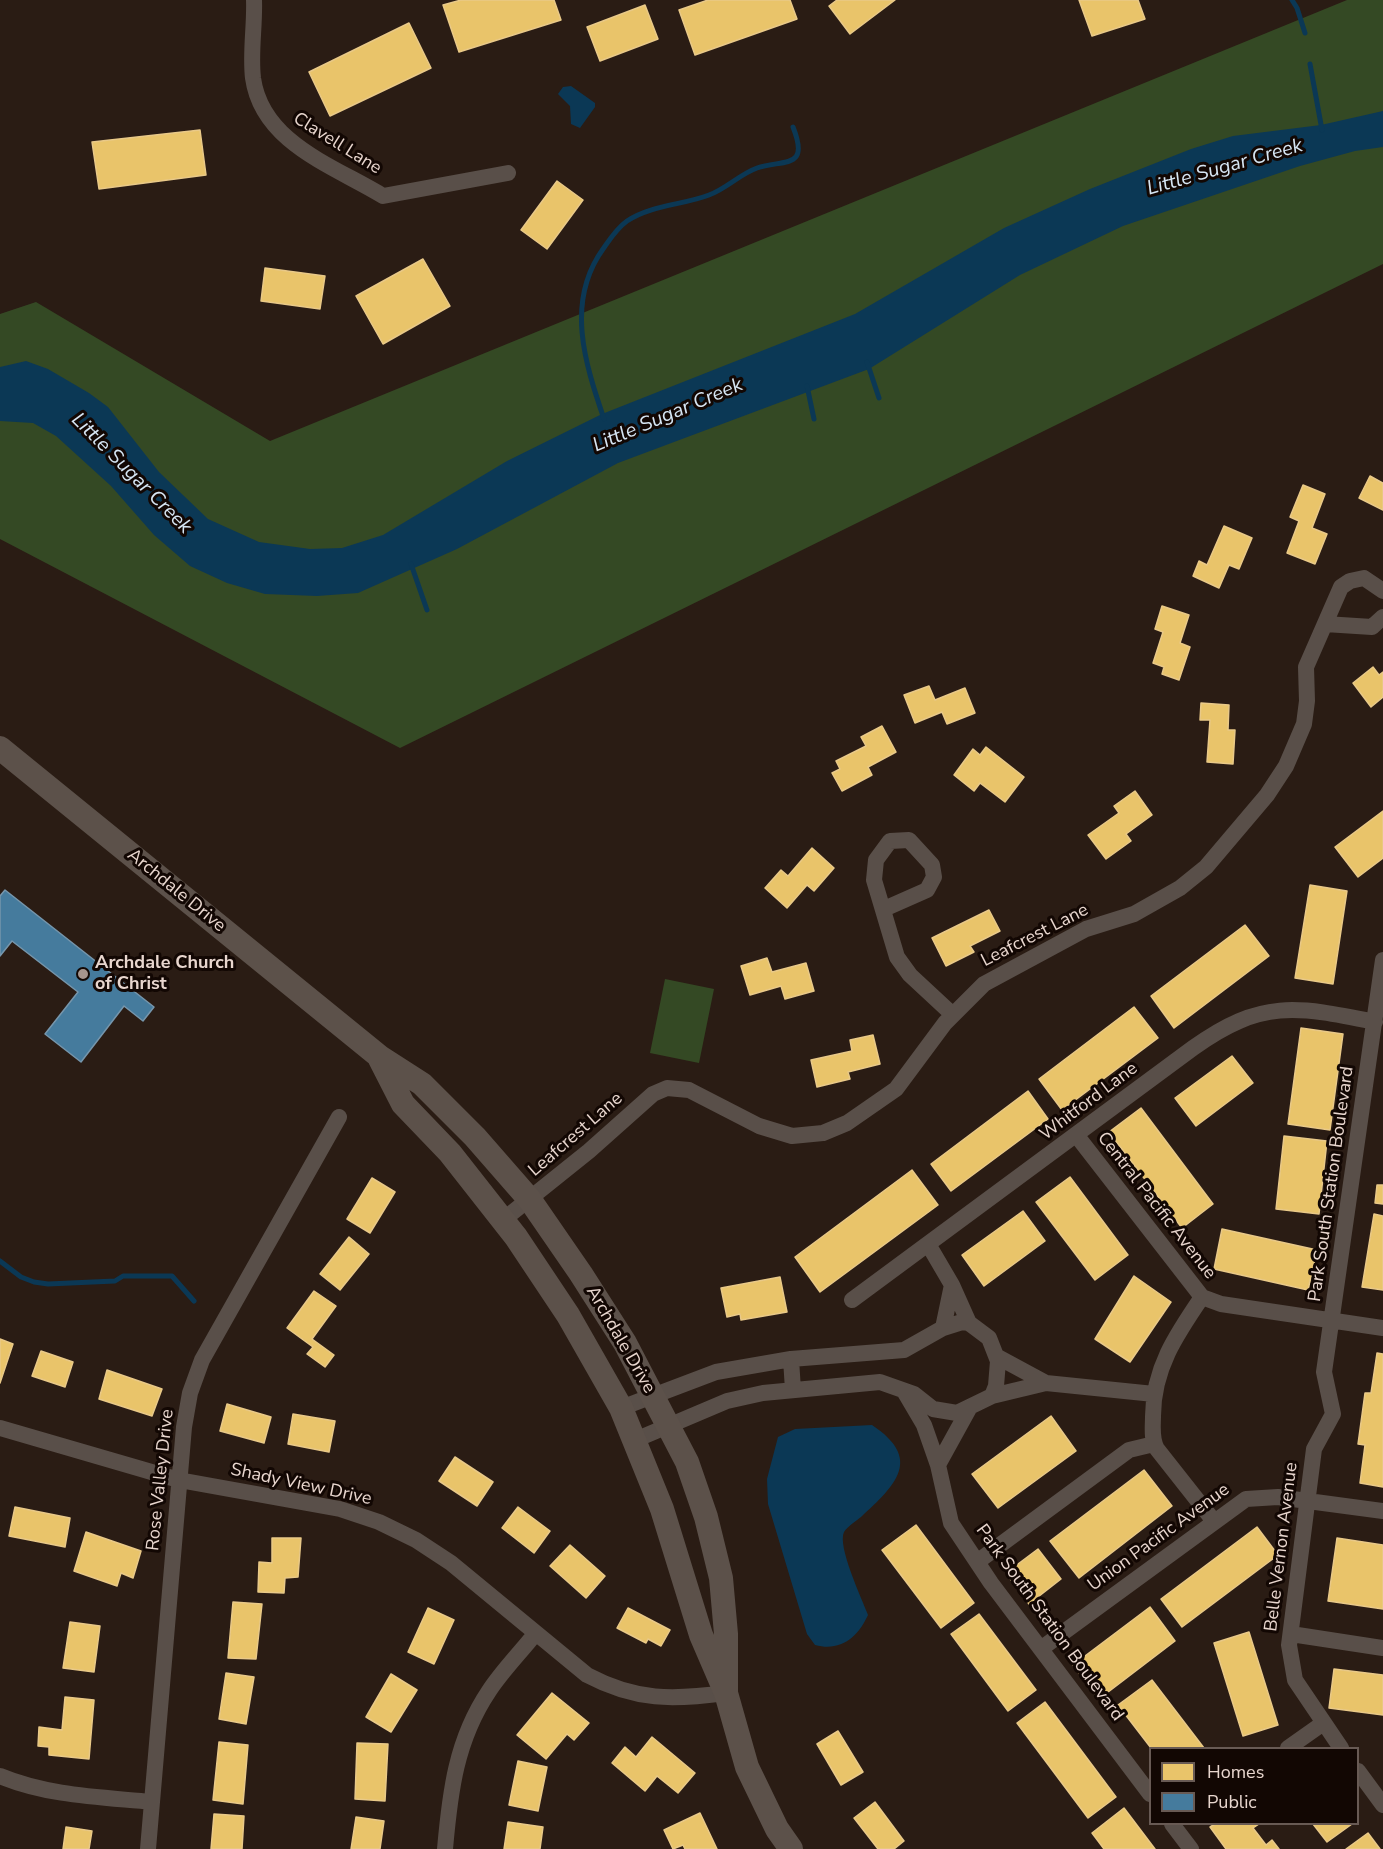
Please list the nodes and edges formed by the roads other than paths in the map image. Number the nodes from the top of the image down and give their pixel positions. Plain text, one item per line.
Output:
1 (254, 0) edge
2 (508, 173) dead end
3 (1383, 591) edge
4 (1383, 617) edge
5 (1325, 624) junction
6 (0, 748) edge
7 (884, 909) dead end
8 (1383, 960) edge
9 (952, 1014) junction
10 (1375, 1022) junction
11 (380, 1057) junction
12 (1366, 1083) junction
13 (1383, 1086) edge
14 (339, 1117) dead end
15 (1077, 1136) junction
16 (530, 1200) junction
17 (503, 1220) junction
18 (928, 1244) junction
19 (952, 1285) junction
20 (1202, 1297) junction
21 (852, 1300) dead end
22 (1332, 1321) junction
23 (969, 1323) junction
24 (943, 1328) junction
25 (1383, 1328) edge
26 (996, 1356) junction
27 (791, 1359) junction
28 (1046, 1383) junction
29 (793, 1390) junction
30 (904, 1390) junction
31 (1154, 1394) junction
32 (653, 1395) junction
33 (992, 1396) junction
34 (970, 1407) junction
35 (621, 1408) junction
36 (1333, 1414) joint
37 (669, 1424) junction
38 (0, 1428) edge
39 (635, 1440) junction
40 (1154, 1444) junction
41 (938, 1465) junction
42 (179, 1480) junction
43 (1308, 1501) junction
44 (1383, 1511) edge
45 (1213, 1520) junction
46 (977, 1562) junction
47 (535, 1634) junction
48 (1291, 1634) junction
49 (1042, 1648) junction
50 (1383, 1648) edge
51 (726, 1693) junction
52 (1322, 1724) junction
53 (1291, 1747) edge
54 (1339, 1747) edge
55 (1359, 1772) edge
56 (0, 1776) edge
57 (1149, 1793) edge
58 (1381, 1798) edge
59 (152, 1802) junction
60 (1178, 1826) edge
61 (148, 1849) edge
62 (445, 1849) edge
63 (791, 1849) edge
64 (1191, 1849) edge

1 - 2 street, Clavell Lane
3 - 5 street
4 - 5 street
5 - 9 street, Leafcrest Lane
6 - 11 street, Archdale Drive
7 - 9 street
8 - 10 street, Park South Station Boulevard
9 - 16 street, Leafcrest Lane
10 - 12 street, Park South Station Boulevard
10 - 15 street, Whitford Lane
11 - 16 street, Archdale Drive
11 - 17 street, Archdale Drive
12 - 13 street
12 - 22 street, Park South Station Boulevard
14 - 42 street, Rose Valley Drive
15 - 18 street, Whitford Lane
15 - 20 street, Central Pacific Avenue
16 - 17 street, Leafcrest Lane
16 - 32 street, Archdale Drive
17 - 35 street, Archdale Drive
18 - 19 street
18 - 21 street, Whitford Lane
19 - 23 street
19 - 24 street
20 - 22 street, Central Pacific Avenue
20 - 31 street
22 - 25 street, Central Pacific Avenue
22 - 36 street, Park South Station Boulevard
23 - 24 street
23 - 26 street
24 - 27 street
26 - 28 street
26 - 33 street
27 - 29 street
27 - 32 street
28 - 31 street
28 - 33 street
29 - 30 street
29 - 37 street
30 - 34 street
30 - 41 street, Park South Station Boulevard
31 - 40 street
32 - 35 street
32 - 37 street, Archdale Drive
33 - 34 street
34 - 41 street
35 - 39 street, Archdale Drive
36 - 43 street, Belle Vernon Avenue
37 - 39 street
37 - 51 street, Archdale Drive
38 - 42 street, Shady View Drive
39 - 51 street, Archdale Drive
40 - 45 street
40 - 46 street
41 - 46 street, Park South Station Boulevard
42 - 47 street, Shady View Drive
42 - 59 street, Rose Valley Drive
43 - 44 street, Union Pacific Avenue
43 - 45 street, Union Pacific Avenue
43 - 48 street, Belle Vernon Avenue
45 - 49 street, Union Pacific Avenue
46 - 49 street, Park South Station Boulevard
47 - 51 street, Shady View Drive
47 - 62 street
48 - 50 street
48 - 52 street, Belle Vernon Avenue
49 - 57 street, Park South Station Boulevard
51 - 63 street, Archdale Drive
52 - 53 street
52 - 54 street, Belle Vernon Avenue
55 - 58 street
56 - 59 street
59 - 61 street, Rose Valley Drive
60 - 64 street

